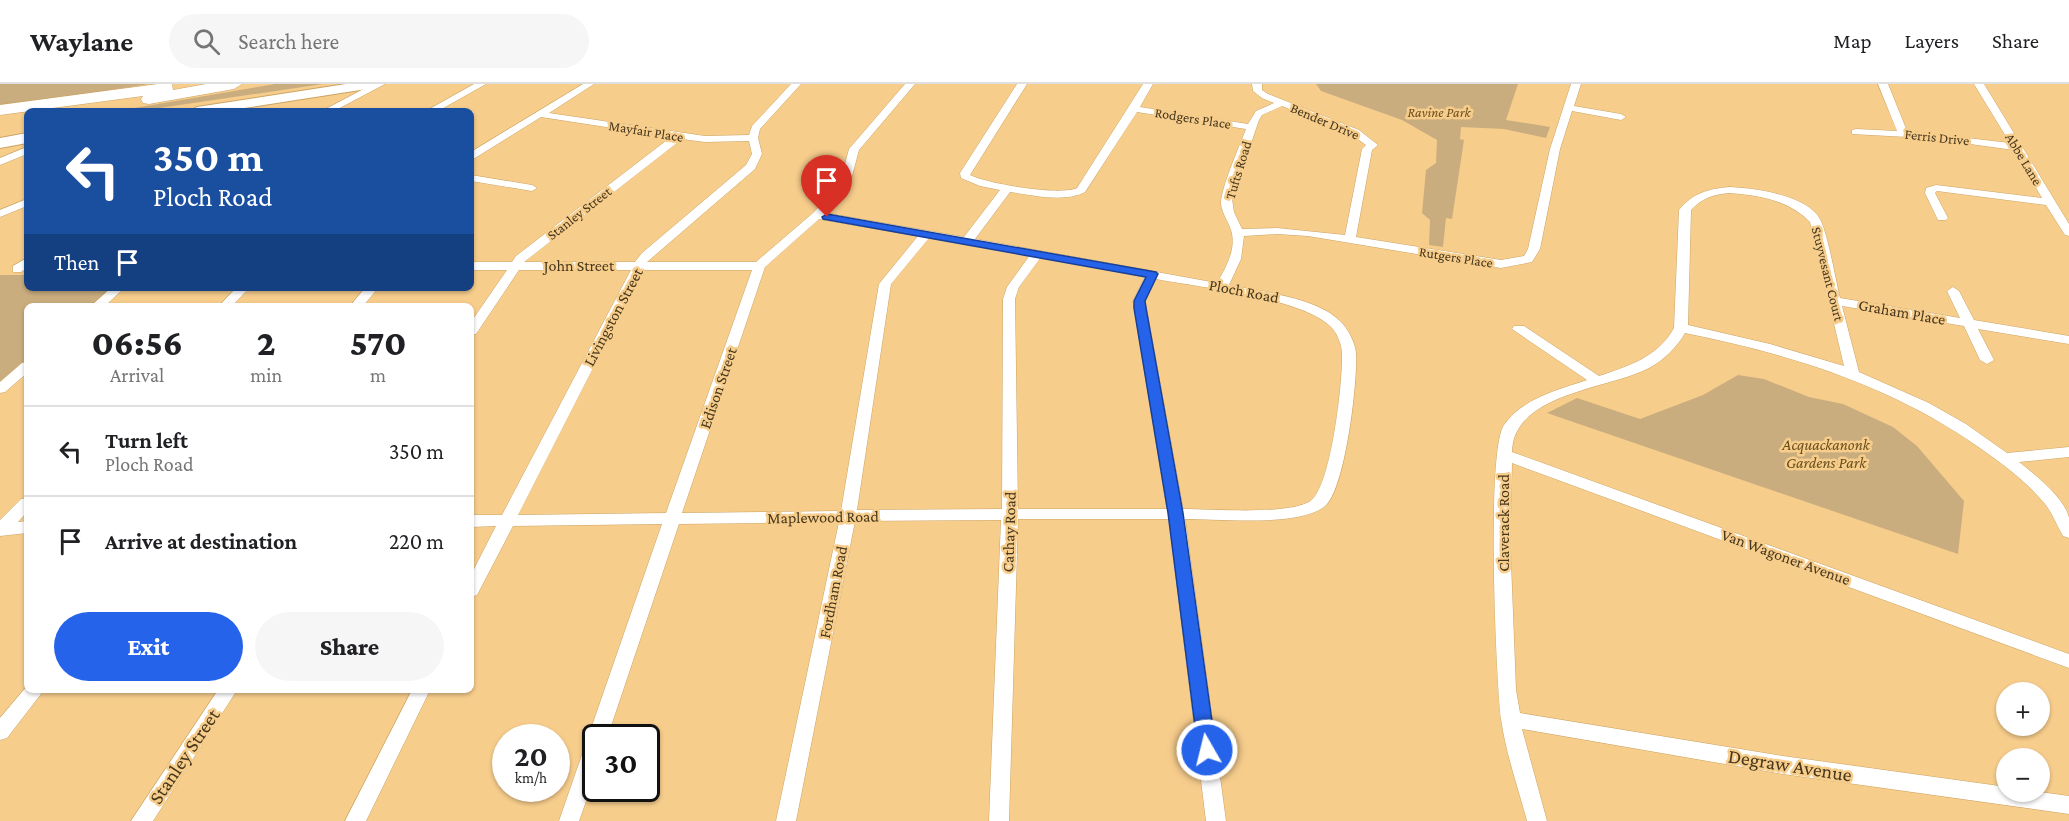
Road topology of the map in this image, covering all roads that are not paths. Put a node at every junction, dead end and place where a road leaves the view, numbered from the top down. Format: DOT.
graph roads {
  1 [pos="191,84"];
  2 [pos="234,84"];
  3 [pos="374,84"];
  4 [pos="380,84"];
  5 [pos="481,84"];
  6 [pos="589,84"];
  7 [pos="796,84"];
  8 [pos="910,84"];
  9 [pos="1018,84"];
  10 [pos="1148,84"];
  11 [pos="1257,84"];
  12 [pos="1576,84"];
  13 [pos="1882,84"];
  14 [pos="1979,84"];
  15 [pos="167,92"];
  16 [pos="1282,103"];
  17 [pos="51,108"];
  18 [pos="91,108"];
  19 [pos="104,108"];
  20 [pos="226,108"];
  21 [pos="333,108"];
  22 [pos="437,108"];
  23 [pos="1570,108"];
  24 [pos="1134,109"];
  25 [pos="0,110"];
  26 [pos="24,112"];
  27 [pos="539,114"];
  28 [pos="0,116"];
  29 [pos="1621,117"];
  30 [pos="24,122"];
  31 [pos="0,126"];
  32 [pos="1251,127"];
  33 [pos="1856,132"];
  34 [pos="1903,133"];
  35 [pos="679,136"];
  36 [pos="24,137"];
  37 [pos="753,138"];
  38 [pos="0,141"];
  39 [pos="2017,147"];
  40 [pos="24,151"];
  41 [pos="474,154"];
  42 [pos="0,162"];
  43 [pos="474,178"];
  44 [pos="532,188"];
  45 [pos="1007,188"];
  46 [pos="2050,202"];
  47 [pos="24,203"];
  48 [pos="0,214"];
  49 [pos="818,215"];
  50 [pos="1942,218"];
  51 [pos="1238,233"];
  52 [pos="2069,233"];
  53 [pos="926,234"];
  54 [pos="967,240"];
  55 [pos="1350,240"];
  56 [pos="1038,253"];
  57 [pos="639,265"];
  58 [pos="474,266"];
  59 [pos="516,266"];
  60 [pos="759,266"];
  61 [pos="1152,274"];
  62 [pos="1222,286"];
  63 [pos="114,291"];
  64 [pos="240,291"];
  65 [pos="369,291"];
  66 [pos="1953,291"];
  67 [pos="1836,301"];
  68 [pos="100,303"];
  69 [pos="228,303"];
  70 [pos="359,303"];
  71 [pos="1968,323"];
  72 [pos="474,327"];
  73 [pos="1519,328"];
  74 [pos="1681,328"];
  75 [pos="2069,340"];
  76 [pos="1987,360"];
  77 [pos="24,369"];
  78 [pos="1852,373"];
  79 [pos="1597,381"];
  80 [pos="0,389"];
  81 [pos="2069,452"];
  82 [pos="1503,454"];
  83 [pos="2004,458"];
  84 [pos="24,506"];
  85 [pos="1176,513"];
  86 [pos="1010,514"];
  87 [pos="848,517"];
  88 [pos="672,519"];
  89 [pos="474,521"];
  90 [pos="507,521"];
  91 [pos="24,527"];
  92 [pos="1,529"];
  93 [pos="2069,532"];
  94 [pos="474,585"];
  95 [pos="2069,661"];
  96 [pos="32,693"];
  97 [pos="226,693"];
  98 [pos="419,693"];
  99 [pos="1511,719"];
  100 [pos="602,724"];
  101 [pos="0,732"];
  102 [pos="582,782"];
  103 [pos="2069,805"];
  104 [pos="141,821"];
  105 [pos="355,821"];
  106 [pos="568,821"];
  107 [pos="786,821"];
  108 [pos="999,821"];
  109 [pos="1216,821"];
  110 [pos="1538,821"];
  1 -- 15 [label="highway"];
  2 -- 15 [label="highway"];
  3 -- 20 [label="main road"];
  4 -- 21 [label="street"];
  5 -- 22 [label="street"];
  6 -- 27 [label="street"];
  7 -- 37 [label="street, Livingston Street"];
  8 -- 49 [label="street"];
  9 -- 45 [label="street"];
  10 -- 24 [label="street"];
  11 -- 16 [label="street, Bender Drive"];
  12 -- 23 [label="street, Rutgers Place"];
  13 -- 34 [label="street"];
  14 -- 39 [label="street, Abbe Lane"];
  15 -- 17 [label="highway"];
  15 -- 18 [label="highway"];
  15 -- 19 [label="highway"];
  15 -- 25 [label="highway"];
  16 -- 32 [label="street, Tufts Road"];
  16 -- 55 [label="street, Bender Drive"];
  23 -- 29 [label="street"];
  23 -- 55 [label="street, Rutgers Place"];
  24 -- 32 [label="street, Rodgers Place"];
  24 -- 45 [label="street"];
  26 -- 28 [label="highway"];
  27 -- 35 [label="street, Mayfair Place"];
  27 -- 41 [label="street"];
  30 -- 31 [label="highway"];
  32 -- 51 [label="street, Tufts Road"];
  33 -- 34 [label="street, Ferris Drive"];
  34 -- 39 [label="street, Ferris Drive"];
  35 -- 37 [label="street, Mayfair Place"];
  35 -- 59 [label="street, Stanley Street"];
  36 -- 38 [label="main road"];
  37 -- 57 [label="street, Livingston Street"];
  39 -- 46 [label="street, Abbe Lane"];
  40 -- 42 [label="street"];
  43 -- 44 [label="street"];
  45 -- 54 [label="street"];
  46 -- 50 [label="street"];
  46 -- 52 [label="street, Abbe Lane"];
  47 -- 48 [label="street"];
  49 -- 53 [label="street, Ploch Road"];
  49 -- 60 [label="street"];
  51 -- 55 [label="street, Rutgers Place"];
  51 -- 62 [label="street"];
  53 -- 54 [label="street, Ploch Road"];
  53 -- 87 [label="street, Fordham Road"];
  54 -- 56 [label="street, Ploch Road"];
  56 -- 61 [label="street, Ploch Road"];
  56 -- 86 [label="street, Cathay Road"];
  57 -- 59 [label="street, John Street"];
  57 -- 60 [label="street, John Street"];
  57 -- 90 [label="street, Livingston Street"];
  58 -- 59 [label="street, John Street"];
  59 -- 72 [label="street, Stanley Street"];
  60 -- 88 [label="street, Edison Street"];
  61 -- 62 [label="street, Ploch Road"];
  61 -- 85 [label="street"];
  62 -- 85 [label="street, Ploch Road"];
  63 -- 68 [label="street"];
  64 -- 69 [label="street"];
  65 -- 70 [label="street"];
  66 -- 71 [label="street, Graham Place"];
  67 -- 71 [label="street, Graham Place"];
  67 -- 74 [label="street, Stuyvesant Court"];
  67 -- 78 [label="street, Stuyvesant Court"];
  71 -- 75 [label="street, Graham Place"];
  71 -- 76 [label="street, Graham Place"];
  73 -- 79 [label="street"];
  74 -- 78 [label="street"];
  74 -- 79 [label="street, Claverack Road"];
  77 -- 80 [label="street"];
  78 -- 83 [label="street"];
  79 -- 82 [label="street, Claverack Road"];
  81 -- 83 [label="street"];
  82 -- 95 [label="street, Van Wagoner Avenue"];
  82 -- 99 [label="street, Claverack Road"];
  83 -- 93 [label="street"];
  84 -- 92 [label="street"];
  85 -- 86 [label="street, Maplewood Road"];
  85 -- 109 [label="street"];
  86 -- 87 [label="street, Maplewood Road"];
  86 -- 108 [label="street, Cathay Road"];
  87 -- 88 [label="street, Maplewood Road"];
  87 -- 107 [label="street, Fordham Road"];
  88 -- 90 [label="street, Maplewood Road"];
  88 -- 100 [label="street, Edison Street"];
  89 -- 90 [label="street, Maplewood Road"];
  90 -- 94 [label="street, Livingston Street"];
  91 -- 92 [label="street"];
  96 -- 101 [label="street"];
  97 -- 104 [label="street, Stanley Street"];
  98 -- 105 [label="street"];
  99 -- 103 [label="street, Degraw Avenue"];
  99 -- 110 [label="street, Claverack Road"];
  102 -- 106 [label="street"];
}
